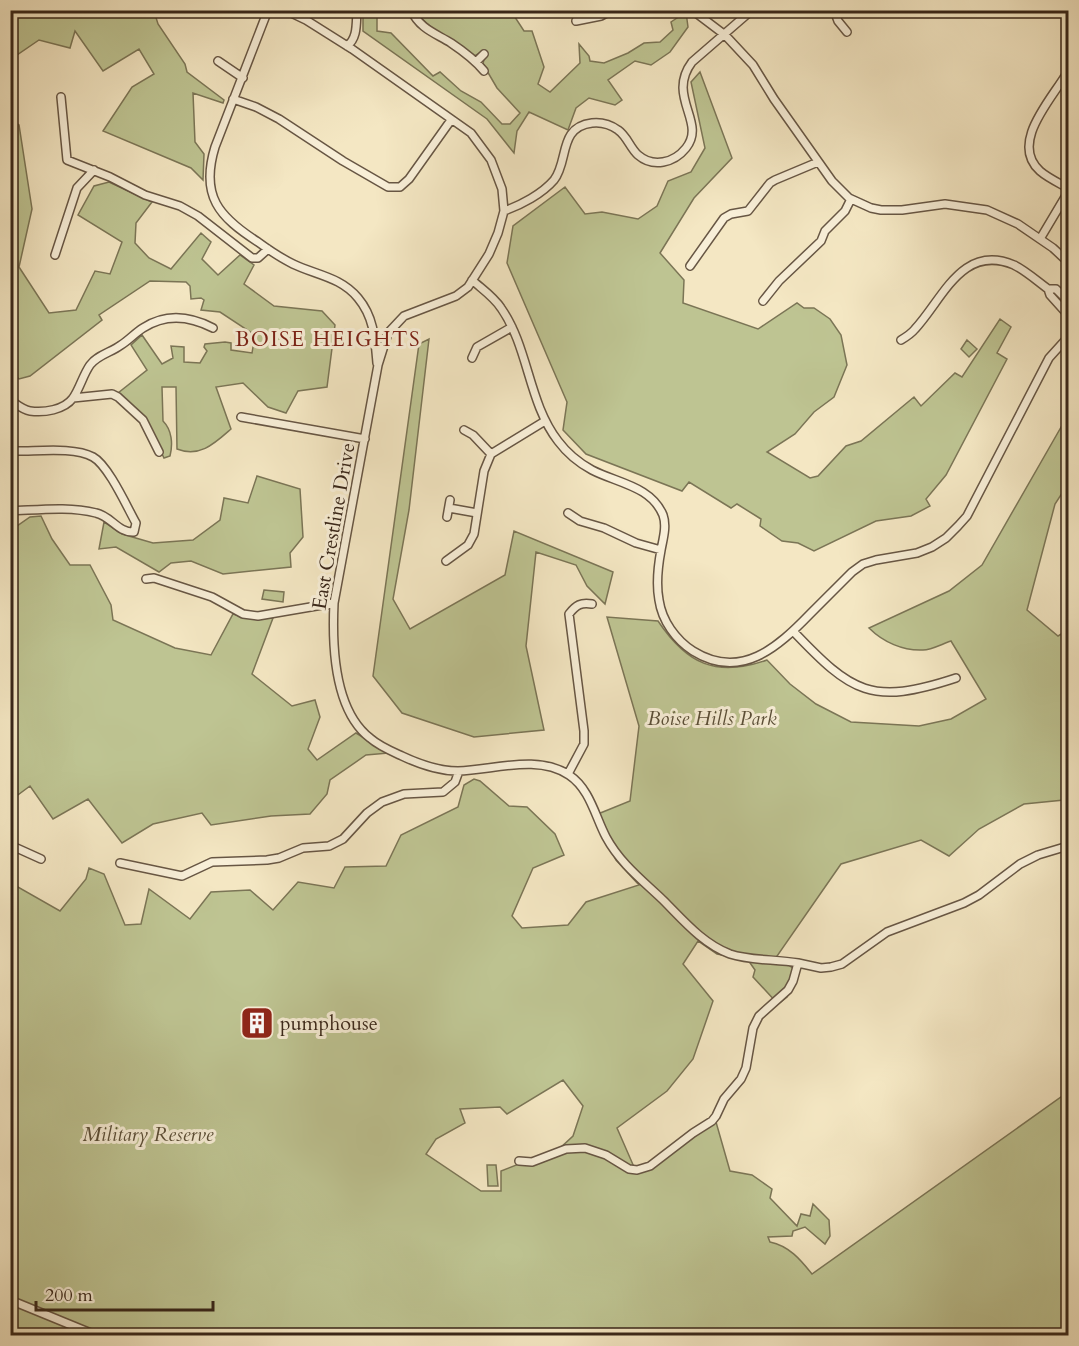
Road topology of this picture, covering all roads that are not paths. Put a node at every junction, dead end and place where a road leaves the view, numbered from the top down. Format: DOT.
graph roads {
  1 [pos="268,10"];
  2 [pos="285,10"];
  3 [pos="357,10"];
  4 [pos="411,10"];
  5 [pos="612,10"];
  6 [pos="692,10"];
  7 [pos="752,10"];
  8 [pos="834,10"];
  9 [pos="576,21"];
  10 [pos="847,32"];
  11 [pos="725,35"];
  12 [pos="347,46"];
  13 [pos="484,54"];
  14 [pos="218,61"];
  15 [pos="476,62"];
  16 [pos="484,71"];
  17 [pos="1065,76"];
  18 [pos="243,78"];
  19 [pos="62,97"];
  20 [pos="233,99"];
  21 [pos="452,120"];
  22 [pos="818,162"];
  23 [pos="94,171"];
  24 [pos="1068,190"];
  25 [pos="851,200"];
  26 [pos="504,211"];
  27 [pos="1040,239"];
  28 [pos="268,249"];
  29 [pos="55,255"];
  30 [pos="1068,262"];
  31 [pos="690,266"];
  32 [pos="472,280"];
  33 [pos="1048,289"];
  34 [pos="763,301"];
  35 [pos="1068,302"];
  36 [pos="1068,315"];
  37 [pos="512,327"];
  38 [pos="213,328"];
  39 [pos="1068,337"];
  40 [pos="901,340"];
  41 [pos="472,358"];
  42 [pos="378,365"];
  43 [pos="73,398"];
  44 [pos="10,400"];
  45 [pos="242,417"];
  46 [pos="545,420"];
  47 [pos="464,430"];
  48 [pos="364,439"];
  49 [pos="10,452"];
  50 [pos="159,452"];
  51 [pos="491,454"];
  52 [pos="10,511"];
  53 [pos="477,513"];
  54 [pos="568,513"];
  55 [pos="447,517"];
  56 [pos="661,550"];
  57 [pos="446,561"];
  58 [pos="146,579"];
  59 [pos="334,603"];
  60 [pos="592,604"];
  61 [pos="793,631"];
  62 [pos="956,678"];
  63 [pos="459,771"];
  64 [pos="568,774"];
  65 [pos="10,845"];
  66 [pos="1068,846"];
  67 [pos="41,859"];
  68 [pos="120,863"];
  69 [pos="798,963"];
  70 [pos="519,1161"];
  71 [pos="10,1300"];
  72 [pos="98,1335"];
  1 -- 18 [label="street"];
  2 -- 12 [label="street"];
  3 -- 12 [label="street"];
  4 -- 15 [label="street"];
  5 -- 9 [label="street"];
  6 -- 11 [label="street"];
  7 -- 11 [label="street"];
  8 -- 10 [label="street"];
  11 -- 22 [label="street"];
  11 -- 26 [label="street"];
  12 -- 21 [label="street"];
  13 -- 15 [label="street"];
  14 -- 18 [label="street"];
  15 -- 16 [label="street"];
  17 -- 24 [label="street"];
  18 -- 20 [label="street"];
  19 -- 23 [label="street"];
  20 -- 21 [label="street"];
  20 -- 28 [label="street"];
  21 -- 26 [label="street"];
  22 -- 25 [label="street"];
  22 -- 31 [label="street"];
  23 -- 28 [label="street"];
  23 -- 29 [label="street"];
  24 -- 27 [label="street"];
  25 -- 27 [label="street"];
  25 -- 34 [label="street"];
  26 -- 32 [label="street"];
  27 -- 30 [label="street"];
  28 -- 42 [label="street"];
  32 -- 37 [label="street"];
  32 -- 42 [label="street"];
  33 -- 35 [label="street"];
  33 -- 36 [label="street"];
  33 -- 40 [label="street"];
  37 -- 41 [label="street"];
  37 -- 46 [label="street"];
  38 -- 43 [label="street"];
  39 -- 61 [label="street"];
  42 -- 48 [label="street, East Crestline Drive"];
  43 -- 44 [label="street"];
  43 -- 50 [label="street"];
  45 -- 48 [label="street"];
  46 -- 51 [label="street"];
  46 -- 56 [label="street"];
  47 -- 51 [label="street"];
  48 -- 59 [label="street, East Crestline Drive"];
  49 -- 52 [label="street"];
  51 -- 53 [label="street"];
  53 -- 55 [label="street"];
  53 -- 57 [label="street"];
  54 -- 56 [label="street"];
  56 -- 61 [label="street"];
  58 -- 59 [label="street"];
  59 -- 63 [label="street, East Crestline Drive"];
  60 -- 64 [label="street"];
  61 -- 62 [label="street"];
  63 -- 64 [label="street, East Crestline Drive"];
  63 -- 68 [label="street"];
  64 -- 69 [label="street"];
  65 -- 67 [label="street"];
  66 -- 69 [label="street"];
  69 -- 70 [label="street"];
  71 -- 72 [label="street"];
}
